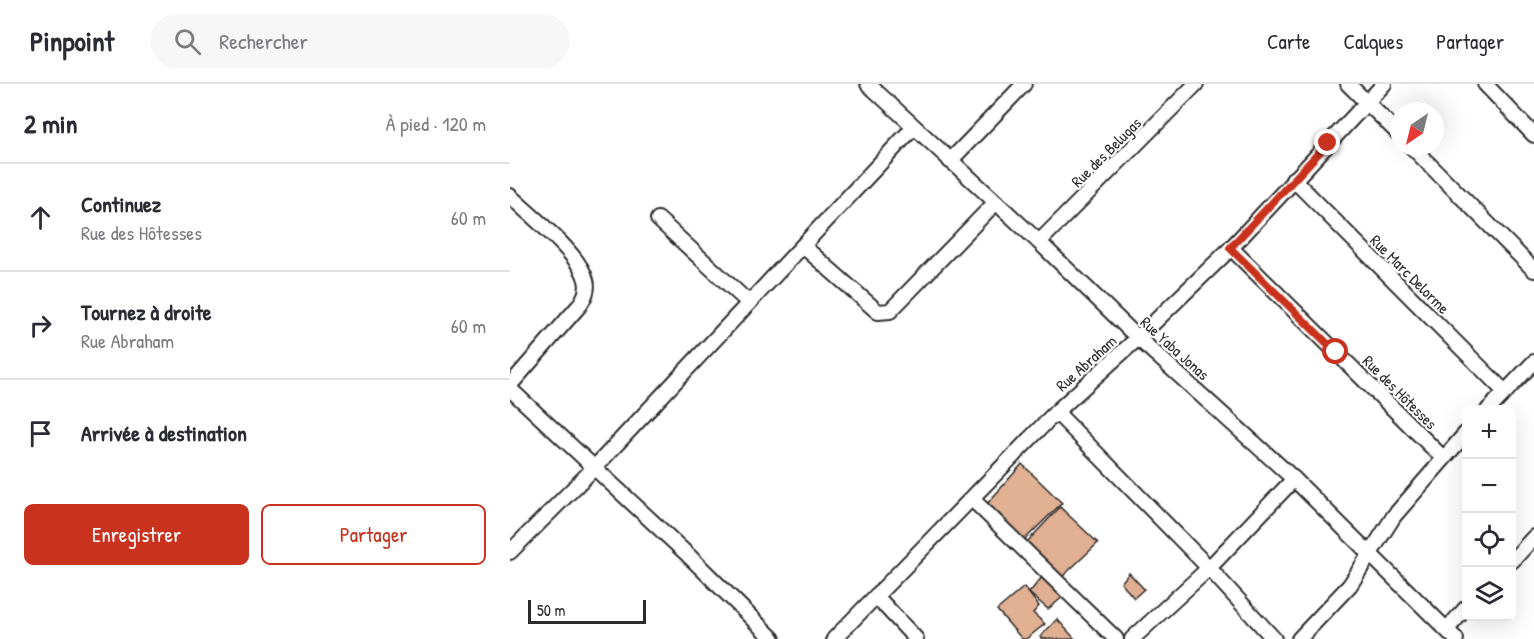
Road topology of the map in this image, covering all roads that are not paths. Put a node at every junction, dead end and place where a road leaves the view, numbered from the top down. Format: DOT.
graph roads {
  1 [pos="868,84"];
  2 [pos="1024,84"];
  3 [pos="1196,84"];
  4 [pos="1348,84"];
  5 [pos="1384,84"];
  6 [pos="1485,84"];
  7 [pos="1368,103"];
  8 [pos="1390,125"];
  9 [pos="914,127"];
  10 [pos="1534,135"];
  11 [pos="1421,156"];
  12 [pos="950,160"];
  13 [pos="1293,179"];
  14 [pos="510,196"];
  15 [pos="995,203"];
  16 [pos="658,219"];
  17 [pos="1039,242"];
  18 [pos="803,246"];
  19 [pos="1230,248"];
  20 [pos="1534,270"];
  21 [pos="748,303"];
  22 [pos="1138,338"];
  23 [pos="1534,362"];
  24 [pos="510,387"];
  25 [pos="1505,392"];
  26 [pos="1493,405"];
  27 [pos="1056,412"];
  28 [pos="1462,438"];
  29 [pos="1443,458"];
  30 [pos="595,467"];
  31 [pos="1294,479"];
  32 [pos="972,499"];
  33 [pos="1534,537"];
  34 [pos="510,552"];
  35 [pos="1370,555"];
  36 [pos="1516,557"];
  37 [pos="1209,568"];
  38 [pos="876,596"];
  39 [pos="1462,616"];
  40 [pos="1451,634"];
  41 [pos="774,639"];
  42 [pos="834,639"];
  43 [pos="916,639"];
  44 [pos="1116,639"];
  45 [pos="1132,639"];
  46 [pos="1274,639"];
  47 [pos="1299,639"];
  1 -- 9 [label="street, Rue Yaba Jonas"];
  2 -- 12 [label="street"];
  3 -- 17 [label="street, Rue des Belugas"];
  4 -- 7 [label="street"];
  5 -- 7 [label="street, Rue Abraham"];
  6 -- 10 [label="street"];
  7 -- 8 [label="street"];
  7 -- 13 [label="street, Rue Abraham"];
  9 -- 12 [label="street, Rue Yaba Jonas"];
  9 -- 18 [label="street"];
  11 -- 20 [label="street"];
  12 -- 15 [label="street, Rue Yaba Jonas"];
  13 -- 19 [label="street, Rue Abraham"];
  13 -- 25 [label="street, Rue Marc Delorme"];
  14 -- 24 [label="street"];
  15 -- 17 [label="street, Rue Yaba Jonas"];
  15 -- 18 [label="street"];
  16 -- 21 [label="street"];
  17 -- 22 [label="street, Rue Yaba Jonas"];
  18 -- 21 [label="street"];
  19 -- 22 [label="street, Rue Abraham"];
  19 -- 29 [label="street, Rue des Hôtesses"];
  21 -- 30 [label="street"];
  22 -- 27 [label="street, Rue Abraham"];
  22 -- 31 [label="street, Rue Yaba Jonas"];
  23 -- 25 [label="street"];
  24 -- 30 [label="street"];
  25 -- 26 [label="street"];
  27 -- 32 [label="street, Rue Abraham"];
  27 -- 37 [label="street"];
  28 -- 29 [label="street"];
  29 -- 35 [label="street"];
  30 -- 34 [label="street"];
  30 -- 41 [label="street"];
  31 -- 35 [label="street, Rue Yaba Jonas"];
  31 -- 37 [label="street"];
  32 -- 38 [label="street, Rue Abraham"];
  32 -- 44 [label="street"];
  33 -- 36 [label="street"];
  35 -- 40 [label="street, Rue Yaba Jonas"];
  35 -- 47 [label="street"];
  37 -- 45 [label="street"];
  37 -- 46 [label="street"];
  38 -- 42 [label="street, Rue Abraham"];
  38 -- 43 [label="street"];
  39 -- 40 [label="street"];
}
